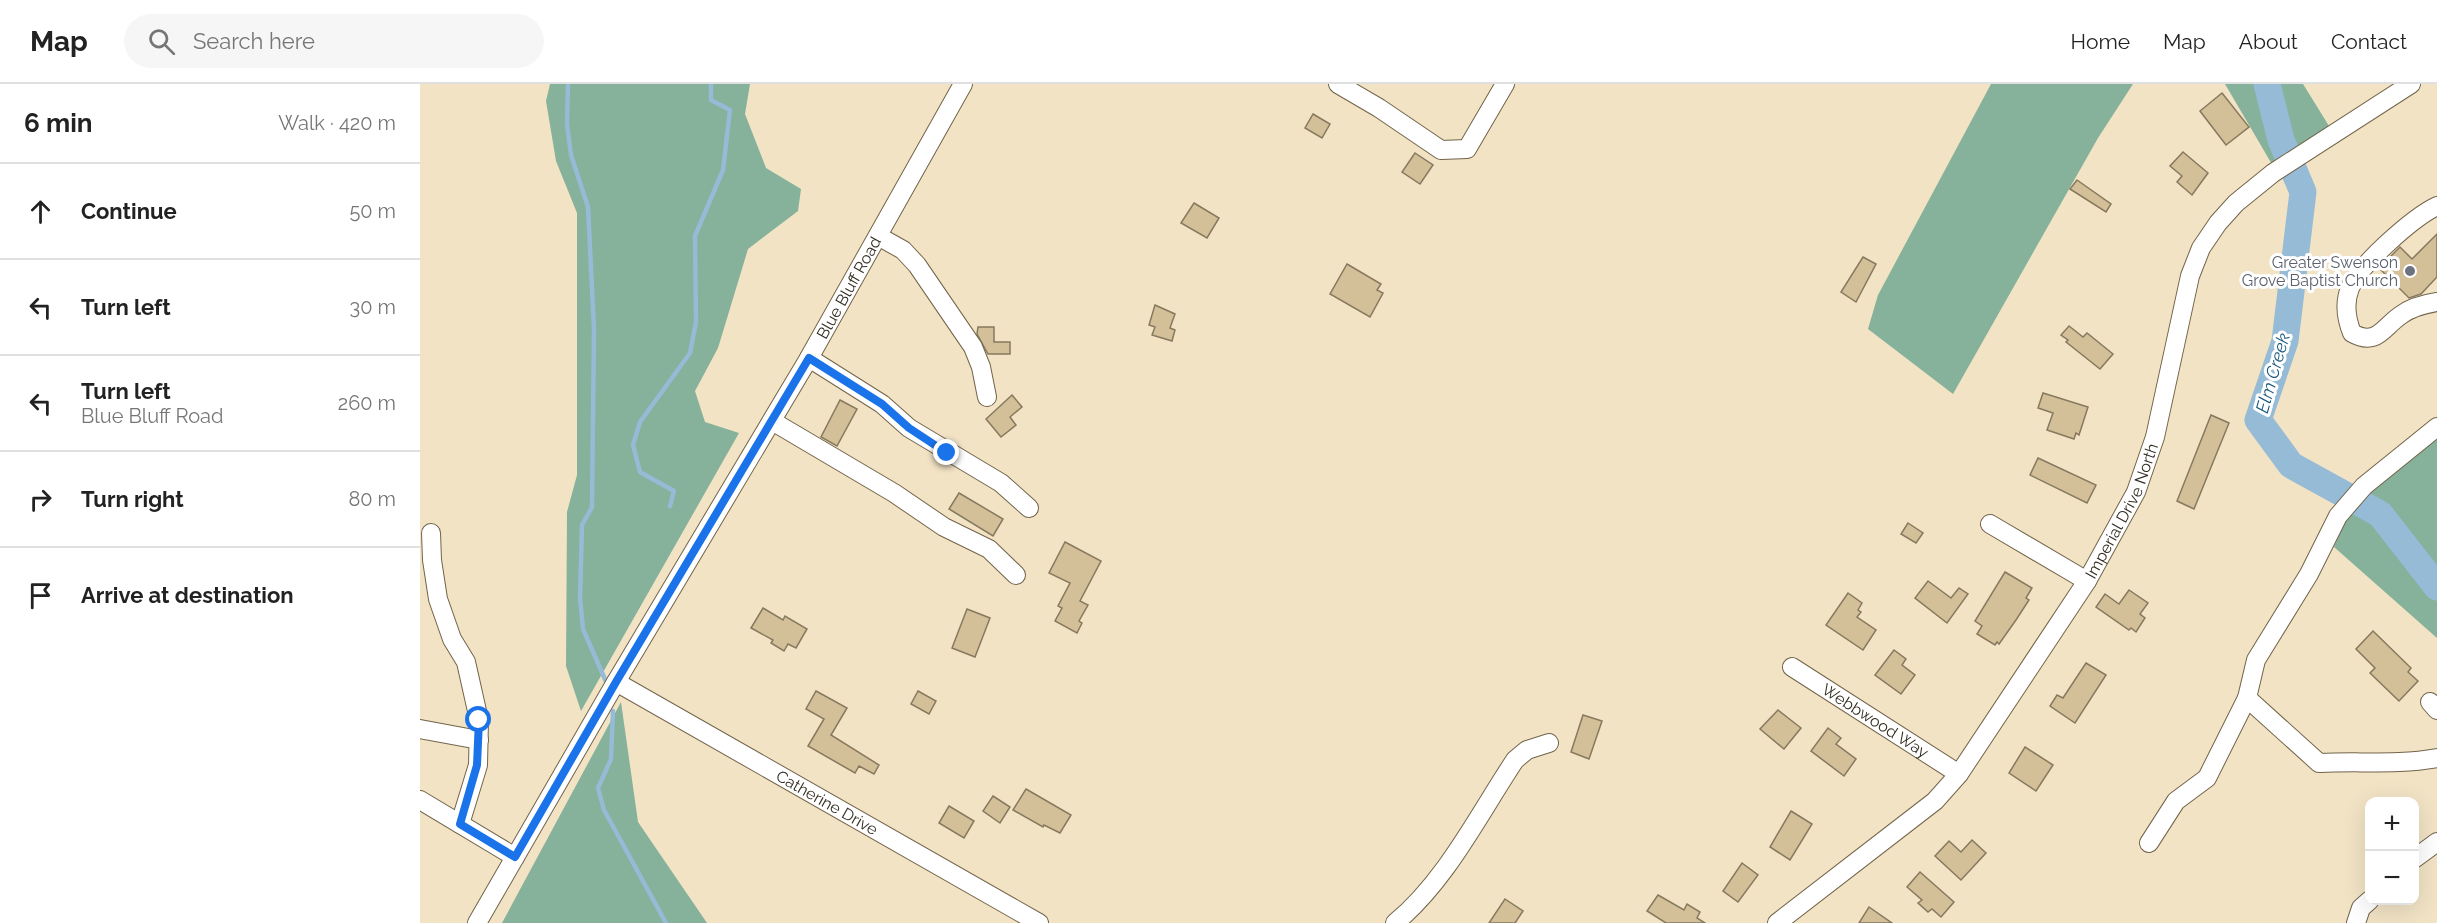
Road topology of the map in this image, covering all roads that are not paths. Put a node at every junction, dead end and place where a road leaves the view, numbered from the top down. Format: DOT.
graph roads {
  1 [pos="963,84"];
  2 [pos="1338,84"];
  3 [pos="1505,84"];
  4 [pos="2410,84"];
  5 [pos="2437,206"];
  6 [pos="878,236"];
  7 [pos="2437,302"];
  8 [pos="809,358"];
  9 [pos="987,397"];
  10 [pos="772,421"];
  11 [pos="2437,427"];
  12 [pos="1029,508"];
  13 [pos="1990,524"];
  14 [pos="431,533"];
  15 [pos="1016,575"];
  16 [pos="2087,581"];
  17 [pos="1792,667"];
  18 [pos="616,682"];
  19 [pos="2247,698"];
  20 [pos="420,729"];
  21 [pos="479,740"];
  22 [pos="1549,743"];
  23 [pos="2437,758"];
  24 [pos="1959,774"];
  25 [pos="420,800"];
  26 [pos="460,824"];
  27 [pos="2437,842"];
  28 [pos="2149,843"];
  29 [pos="2419,856"];
  30 [pos="515,857"];
  31 [pos="2365,904"];
  32 [pos="477,923"];
  33 [pos="1039,923"];
  34 [pos="1395,923"];
  35 [pos="1777,923"];
  36 [pos="2356,923"];
  1 -- 6 [label="street, Blue Bluff Road"];
  2 -- 3 [label="street"];
  4 -- 16 [label="street, Imperial Drive North"];
  5 -- 7 [label="street"];
  6 -- 8 [label="street, Blue Bluff Road"];
  6 -- 9 [label="street"];
  8 -- 10 [label="street, Blue Bluff Road"];
  8 -- 12 [label="street"];
  10 -- 15 [label="street"];
  10 -- 18 [label="street, Blue Bluff Road"];
  11 -- 19 [label="street"];
  13 -- 16 [label="street"];
  14 -- 21 [label="street"];
  16 -- 24 [label="street, Imperial Drive North"];
  17 -- 24 [label="street, Webbwood Way"];
  18 -- 30 [label="street, Blue Bluff Road"];
  18 -- 33 [label="street, Catherine Drive"];
  19 -- 23 [label="street"];
  19 -- 28 [label="street"];
  20 -- 21 [label="street"];
  21 -- 26 [label="street"];
  22 -- 34 [label="street"];
  24 -- 35 [label="street, Imperial Drive North"];
  25 -- 26 [label="street"];
  26 -- 30 [label="street"];
  27 -- 29 [label="street"];
  30 -- 32 [label="street, Blue Bluff Road"];
  31 -- 36 [label="street"];
}
